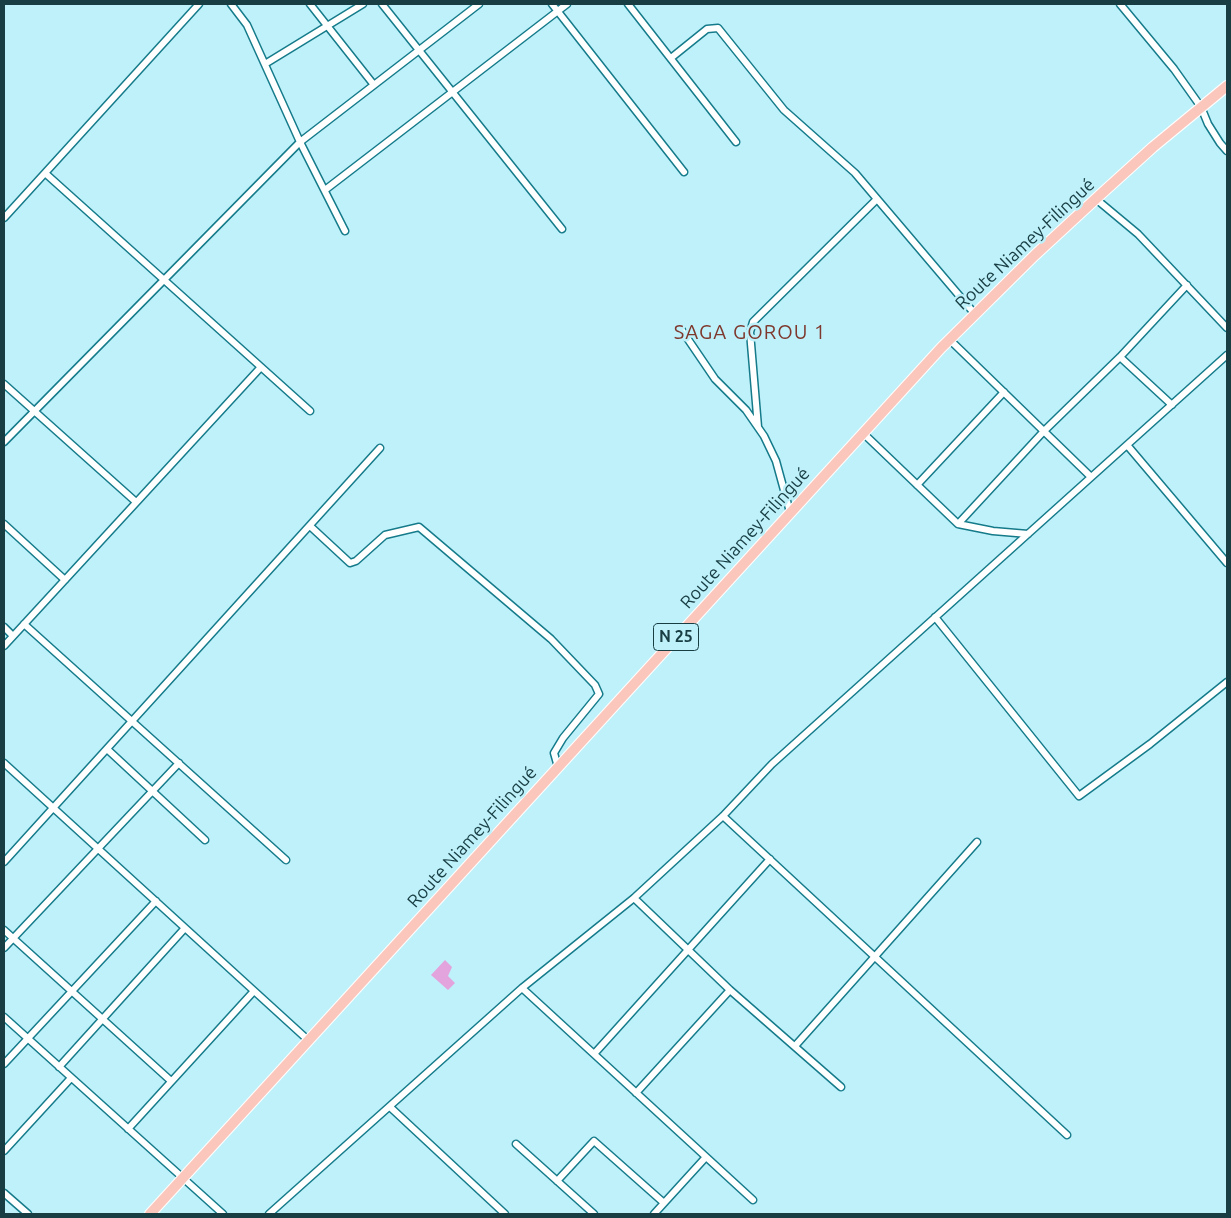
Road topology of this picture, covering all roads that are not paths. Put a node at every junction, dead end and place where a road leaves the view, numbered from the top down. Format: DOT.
graph roads {
  1 [pos="199,4"];
  2 [pos="230,4"];
  3 [pos="310,4"];
  4 [pos="363,4"];
  5 [pos="382,4"];
  6 [pos="479,4"];
  7 [pos="552,4"];
  8 [pos="567,4"];
  9 [pos="628,4"];
  10 [pos="1120,4"];
  11 [pos="558,11"];
  12 [pos="328,26"];
  13 [pos="419,50"];
  14 [pos="671,58"];
  15 [pos="265,64"];
  16 [pos="374,85"];
  17 [pos="1227,86"];
  18 [pos="453,92"];
  19 [pos="1201,107"];
  20 [pos="300,142"];
  21 [pos="736,142"];
  22 [pos="1227,151"];
  23 [pos="684,172"];
  24 [pos="45,173"];
  25 [pos="325,190"];
  26 [pos="877,199"];
  27 [pos="1096,199"];
  28 [pos="4,218"];
  29 [pos="562,229"];
  30 [pos="345,231"];
  31 [pos="164,280"];
  32 [pos="1188,285"];
  33 [pos="974,313"];
  34 [pos="1227,328"];
  35 [pos="680,329"];
  36 [pos="949,339"];
  37 [pos="1227,355"];
  38 [pos="1120,357"];
  39 [pos="261,367"];
  40 [pos="4,384"];
  41 [pos="1004,392"];
  42 [pos="1172,405"];
  43 [pos="310,411"];
  44 [pos="34,412"];
  45 [pos="758,427"];
  46 [pos="1044,430"];
  47 [pos="863,433"];
  48 [pos="4,442"];
  49 [pos="1127,445"];
  50 [pos="380,448"];
  51 [pos="1091,477"];
  52 [pos="917,485"];
  53 [pos="136,502"];
  54 [pos="790,512"];
  55 [pos="4,524"];
  56 [pos="958,524"];
  57 [pos="310,526"];
  58 [pos="1028,534"];
  59 [pos="1227,563"];
  60 [pos="65,580"];
  61 [pos="935,617"];
  62 [pos="24,624"];
  63 [pos="4,627"];
  64 [pos="13,636"];
  65 [pos="4,646"];
  66 [pos="1227,682"];
  67 [pos="132,721"];
  68 [pos="107,749"];
  69 [pos="4,763"];
  70 [pos="178,763"];
  71 [pos="558,766"];
  72 [pos="152,791"];
  73 [pos="53,808"];
  74 [pos="723,816"];
  75 [pos="205,840"];
  76 [pos="977,842"];
  77 [pos="98,848"];
  78 [pos="4,849"];
  79 [pos="10,855"];
  80 [pos="770,859"];
  81 [pos="286,860"];
  82 [pos="4,862"];
  83 [pos="634,898"];
  84 [pos="156,901"];
  85 [pos="185,928"];
  86 [pos="4,930"];
  87 [pos="13,938"];
  88 [pos="4,948"];
  89 [pos="689,950"];
  90 [pos="876,956"];
  91 [pos="522,988"];
  92 [pos="254,990"];
  93 [pos="730,990"];
  94 [pos="72,992"];
  95 [pos="4,1017"];
  96 [pos="102,1020"];
  97 [pos="28,1039"];
  98 [pos="308,1040"];
  99 [pos="795,1046"];
  100 [pos="594,1054"];
  101 [pos="4,1064"];
  102 [pos="59,1067"];
  103 [pos="71,1078"];
  104 [pos="171,1082"];
  105 [pos="841,1087"];
  106 [pos="636,1093"];
  107 [pos="390,1106"];
  108 [pos="128,1129"];
  109 [pos="1068,1135"];
  110 [pos="516,1144"];
  111 [pos="4,1152"];
  112 [pos="706,1157"];
  113 [pos="182,1179"];
  114 [pos="557,1181"];
  115 [pos="4,1193"];
  116 [pos="752,1200"];
  117 [pos="664,1203"];
  118 [pos="28,1214"];
  119 [pos="150,1214"];
  120 [pos="223,1214"];
  121 [pos="269,1214"];
  122 [pos="506,1214"];
  123 [pos="594,1214"];
  124 [pos="654,1214"];
  1 -- 24 [label="street"];
  2 -- 15 [label="street"];
  3 -- 12 [label="street"];
  4 -- 12 [label="street"];
  5 -- 13 [label="street"];
  6 -- 13 [label="street"];
  7 -- 11 [label="street"];
  8 -- 11 [label="street"];
  9 -- 14 [label="street"];
  10 -- 19 [label="street"];
  11 -- 18 [label="street"];
  11 -- 23 [label="street"];
  12 -- 15 [label="street"];
  12 -- 16 [label="street"];
  13 -- 16 [label="street"];
  13 -- 18 [label="street"];
  14 -- 21 [label="street"];
  14 -- 26 [label="street"];
  15 -- 20 [label="street"];
  16 -- 20 [label="street"];
  17 -- 19 [label="main road, Route Niamey-Filingué / N 25"];
  18 -- 25 [label="street"];
  18 -- 29 [label="street"];
  19 -- 22 [label="street"];
  19 -- 27 [label="main road, Route Niamey-Filingué / N 25"];
  20 -- 25 [label="street"];
  20 -- 31 [label="street"];
  24 -- 28 [label="street"];
  24 -- 31 [label="street"];
  25 -- 30 [label="street"];
  26 -- 33 [label="street"];
  26 -- 45 [label="street"];
  27 -- 32 [label="street"];
  27 -- 33 [label="main road, Route Niamey-Filingué / N 25"];
  31 -- 39 [label="street"];
  31 -- 44 [label="street"];
  32 -- 34 [label="street"];
  32 -- 38 [label="street"];
  33 -- 36 [label="main road, Route Niamey-Filingué / N 25"];
  35 -- 45 [label="street"];
  36 -- 41 [label="street"];
  36 -- 47 [label="main road, Route Niamey-Filingué / N 25"];
  37 -- 42 [label="street"];
  38 -- 42 [label="street"];
  38 -- 46 [label="street"];
  39 -- 43 [label="street"];
  39 -- 53 [label="street"];
  40 -- 44 [label="street"];
  41 -- 46 [label="street"];
  41 -- 52 [label="street"];
  42 -- 49 [label="street"];
  44 -- 48 [label="street"];
  44 -- 53 [label="street"];
  45 -- 54 [label="street"];
  46 -- 51 [label="street"];
  46 -- 56 [label="street"];
  47 -- 52 [label="street"];
  47 -- 54 [label="main road, Route Niamey-Filingué / N 25"];
  49 -- 51 [label="street"];
  49 -- 59 [label="street"];
  50 -- 57 [label="street"];
  51 -- 58 [label="street"];
  52 -- 56 [label="street"];
  53 -- 60 [label="street"];
  54 -- 71 [label="main road, Route Niamey-Filingué / N 25"];
  55 -- 60 [label="street"];
  56 -- 58 [label="street"];
  57 -- 67 [label="street"];
  57 -- 71 [label="street"];
  58 -- 61 [label="street"];
  60 -- 62 [label="street"];
  61 -- 66 [label="street"];
  61 -- 74 [label="street"];
  62 -- 64 [label="street"];
  62 -- 67 [label="street"];
  63 -- 64 [label="street"];
  64 -- 65 [label="street"];
  67 -- 68 [label="street"];
  67 -- 70 [label="street"];
  68 -- 72 [label="street"];
  68 -- 73 [label="street"];
  69 -- 73 [label="street"];
  70 -- 72 [label="street"];
  70 -- 81 [label="street"];
  71 -- 98 [label="main road, Route Niamey-Filingué / N 25"];
  72 -- 75 [label="street"];
  72 -- 77 [label="street"];
  73 -- 77 [label="street"];
  73 -- 79 [label="street"];
  74 -- 80 [label="street"];
  74 -- 83 [label="street"];
  76 -- 90 [label="street"];
  77 -- 84 [label="street"];
  77 -- 87 [label="street"];
  78 -- 79 [label="street"];
  79 -- 82 [label="street"];
  80 -- 89 [label="street"];
  80 -- 90 [label="street"];
  83 -- 89 [label="street"];
  83 -- 91 [label="street"];
  84 -- 85 [label="street"];
  84 -- 94 [label="street"];
  85 -- 92 [label="street"];
  85 -- 96 [label="street"];
  86 -- 87 [label="street"];
  87 -- 88 [label="street"];
  87 -- 94 [label="street"];
  89 -- 93 [label="street"];
  89 -- 100 [label="street"];
  90 -- 99 [label="street"];
  90 -- 109 [label="street"];
  91 -- 100 [label="street"];
  91 -- 107 [label="street"];
  92 -- 98 [label="street"];
  92 -- 104 [label="street"];
  93 -- 99 [label="street"];
  93 -- 106 [label="street"];
  94 -- 96 [label="street"];
  94 -- 97 [label="street"];
  95 -- 97 [label="street"];
  96 -- 102 [label="street"];
  96 -- 104 [label="street"];
  97 -- 101 [label="street"];
  97 -- 102 [label="street"];
  98 -- 113 [label="main road, Route Niamey-Filingué / N 25"];
  99 -- 105 [label="street"];
  100 -- 106 [label="street"];
  102 -- 103 [label="street"];
  103 -- 108 [label="street"];
  103 -- 111 [label="street"];
  104 -- 108 [label="street"];
  106 -- 112 [label="street"];
  107 -- 121 [label="street"];
  107 -- 122 [label="street"];
  108 -- 113 [label="street"];
  110 -- 114 [label="street"];
  112 -- 116 [label="street"];
  112 -- 117 [label="street"];
  113 -- 119 [label="main road, Route Niamey-Filingué / N 25"];
  113 -- 120 [label="street"];
  114 -- 117 [label="street"];
  114 -- 123 [label="street"];
  115 -- 118 [label="street"];
  117 -- 124 [label="street"];
}
